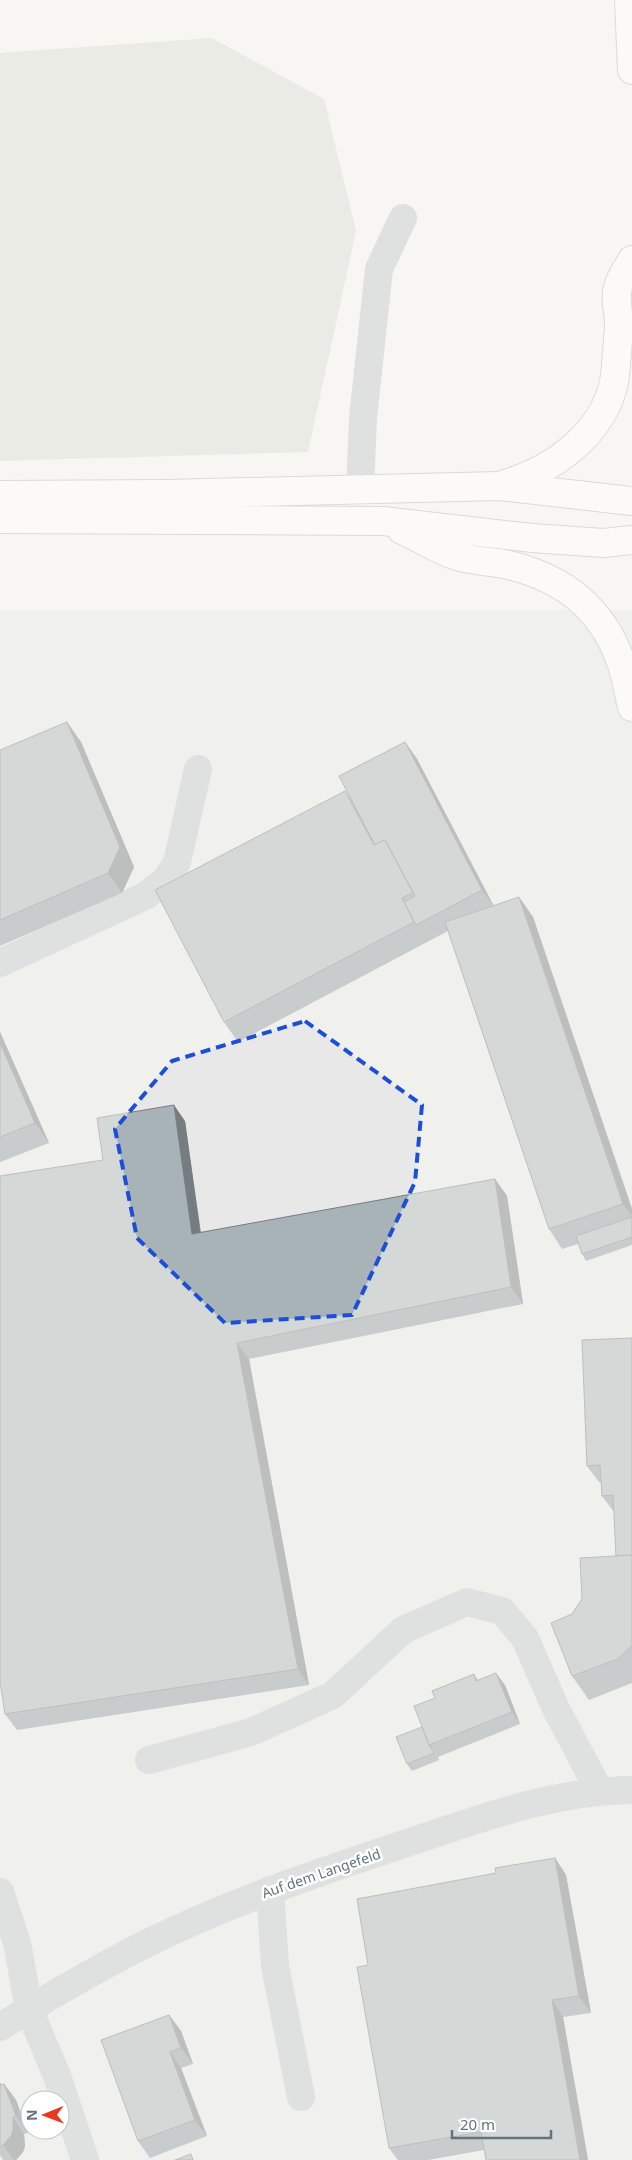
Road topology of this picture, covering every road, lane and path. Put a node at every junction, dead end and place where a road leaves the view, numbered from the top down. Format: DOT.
graph roads {
  1 [pos="629,0"];
  2 [pos="632,60"];
  3 [pos="632,70"];
  4 [pos="403,218"];
  5 [pos="632,260"];
  6 [pos="499,486"];
  7 [pos="360,490"];
  8 [pos="0,495"];
  9 [pos="632,501"];
  10 [pos="0,519"];
  11 [pos="383,521"];
  12 [pos="632,540"];
  13 [pos="632,707"];
  14 [pos="198,769"];
  15 [pos="0,962"];
  16 [pos="149,1760"];
  17 [pos="599,1790"];
  18 [pos="632,1790"];
  19 [pos="270,1890"];
  20 [pos="0,1892"];
  21 [pos="29,2009"];
  22 [pos="0,2028"];
  23 [pos="301,2097"];
  24 [pos="85,2160"];
  1 -- 2 [label="main road"];
  2 -- 3 [label="main road"];
  4 -- 7 [label="street"];
  5 -- 6 [label="main road"];
  6 -- 7 [label="main road"];
  6 -- 9 [label="main road"];
  7 -- 8 [label="main road"];
  10 -- 11 [label="main road"];
  11 -- 12 [label="main road"];
  11 -- 13 [label="main road"];
  14 -- 15 [label="street"];
  16 -- 17 [label="street"];
  17 -- 18 [label="street, Auf dem Langefeld"];
  17 -- 19 [label="street, Auf dem Langefeld"];
  19 -- 21 [label="street, Auf dem Langefeld"];
  19 -- 23 [label="street"];
  20 -- 21 [label="street"];
  21 -- 22 [label="street, Auf dem Langefeld"];
  21 -- 24 [label="street"];
}
